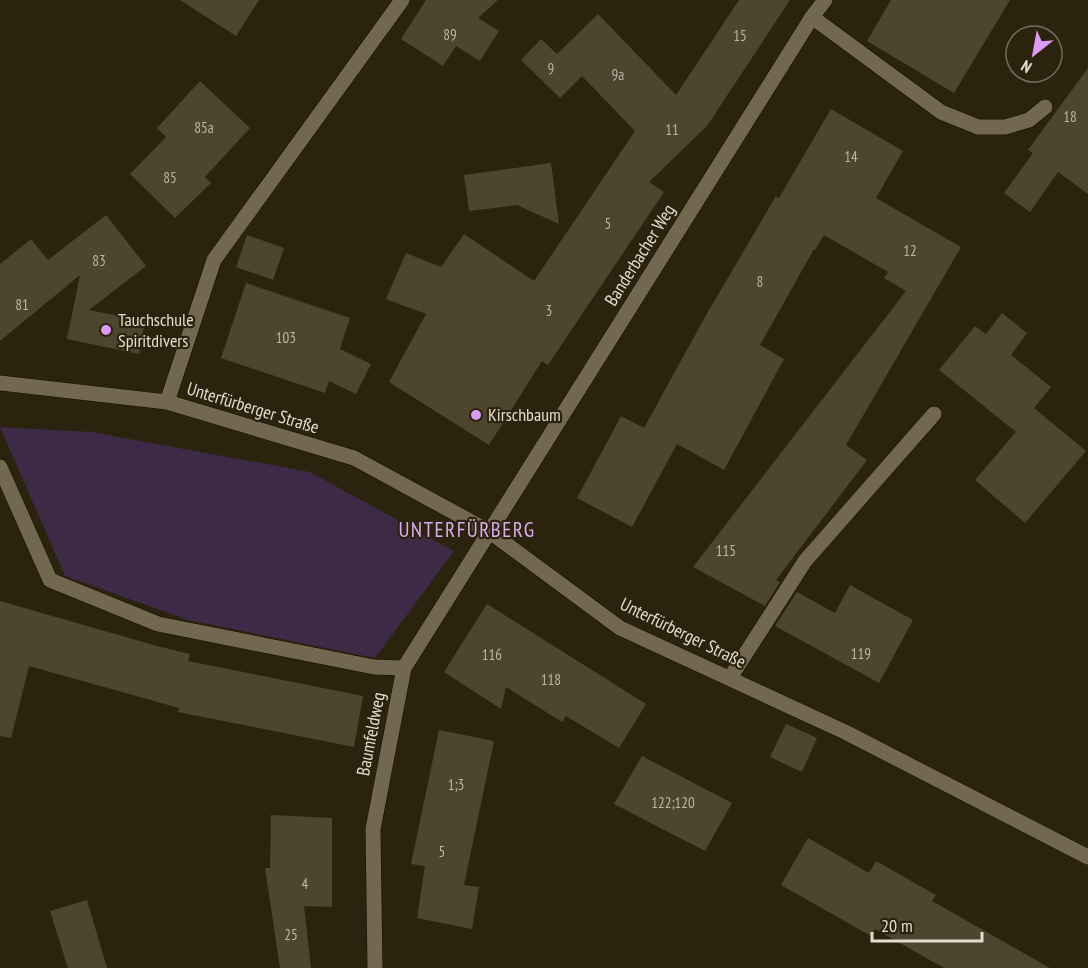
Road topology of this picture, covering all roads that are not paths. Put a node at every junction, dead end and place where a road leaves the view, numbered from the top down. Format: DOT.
graph roads {
  1 [pos="402,0"];
  2 [pos="825,0"];
  3 [pos="812,18"];
  4 [pos="1045,107"];
  5 [pos="0,383"];
  6 [pos="167,402"];
  7 [pos="934,414"];
  8 [pos="0,467"];
  9 [pos="490,532"];
  10 [pos="404,668"];
  11 [pos="730,678"];
  12 [pos="1088,857"];
  13 [pos="375,968"];
  1 -- 6 [label="street, Unterfürberger Straße"];
  2 -- 3 [label="street, Banderbacher Weg"];
  3 -- 4 [label="street"];
  3 -- 9 [label="street, Banderbacher Weg"];
  5 -- 6 [label="street, Unterfürberger Straße"];
  6 -- 9 [label="street, Unterfürberger Straße"];
  7 -- 11 [label="street"];
  8 -- 10 [label="street"];
  9 -- 10 [label="street, Baumfeldweg"];
  9 -- 11 [label="street, Unterfürberger Straße"];
  10 -- 13 [label="street, Baumfeldweg"];
  11 -- 12 [label="street, Unterfürberger Straße"];
}
